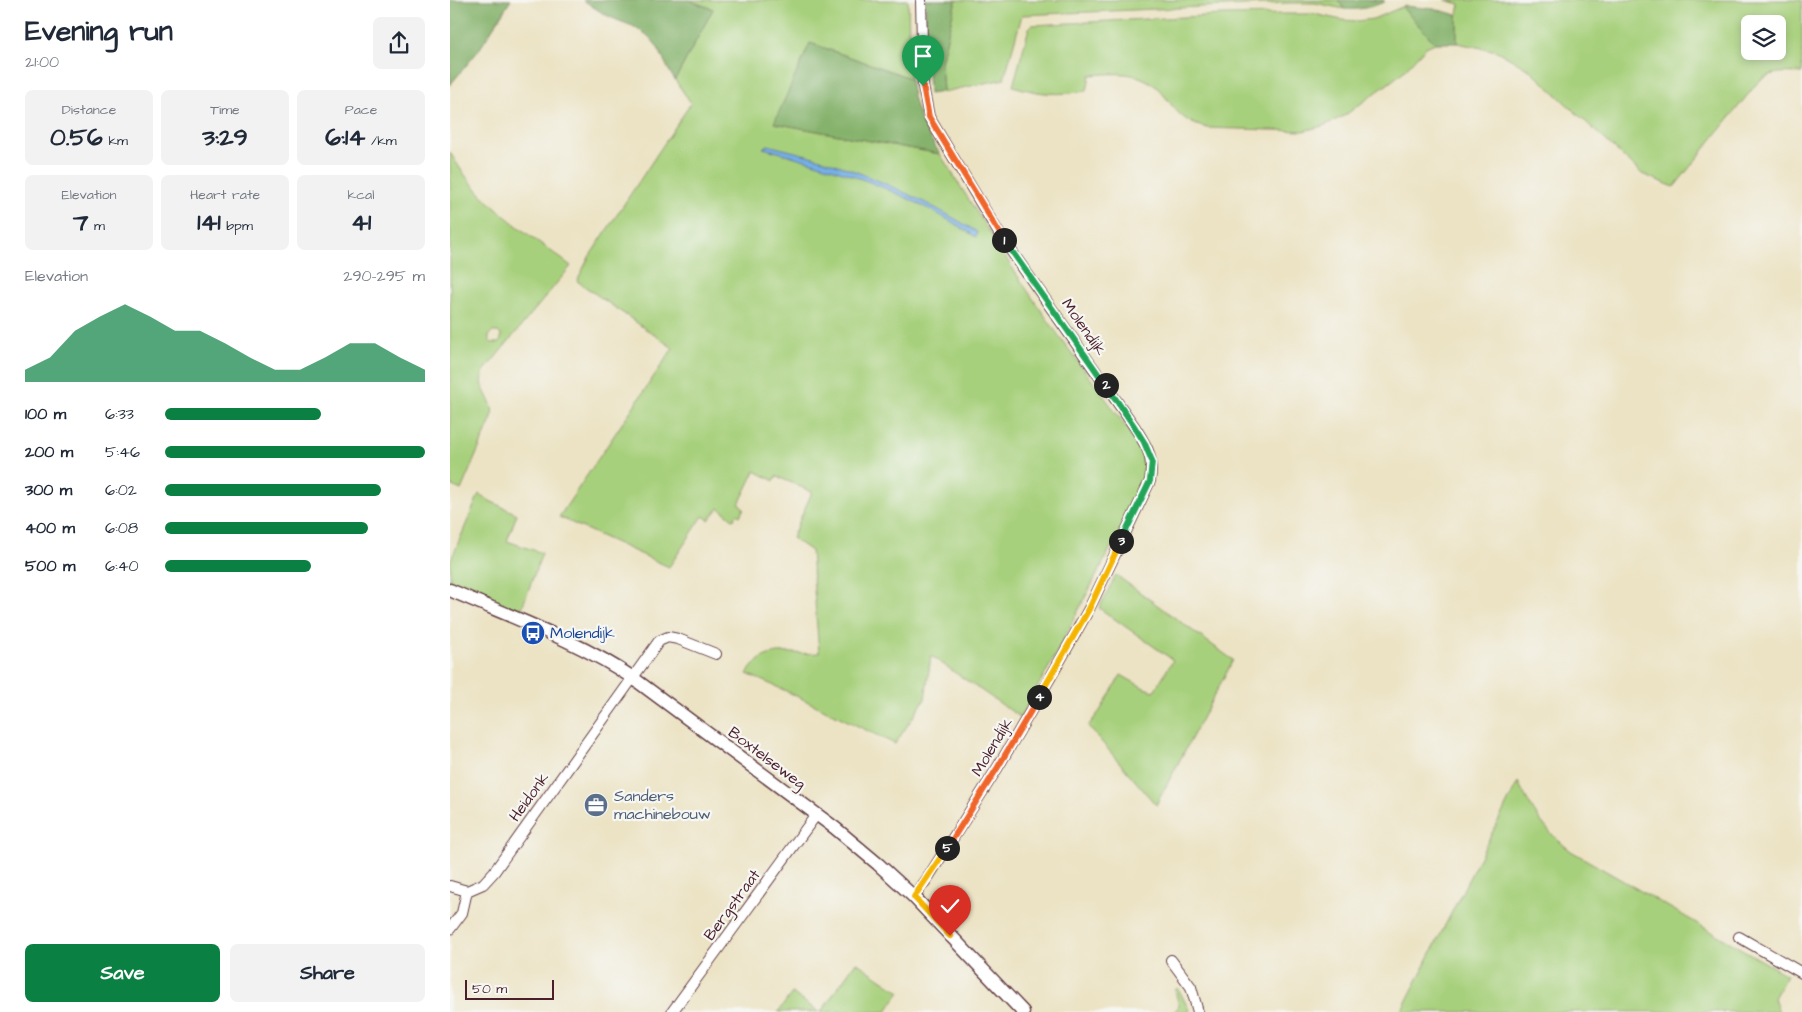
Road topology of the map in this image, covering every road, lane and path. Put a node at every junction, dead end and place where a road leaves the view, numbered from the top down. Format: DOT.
graph roads {
  1 [pos="921,0"];
  2 [pos="450,590"];
  3 [pos="716,654"];
  4 [pos="633,678"];
  5 [pos="816,815"];
  6 [pos="450,886"];
  7 [pos="467,891"];
  8 [pos="914,897"];
  9 [pos="450,929"];
  10 [pos="1739,937"];
  11 [pos="1172,960"];
  12 [pos="1802,972"];
  13 [pos="672,1012"];
  14 [pos="1022,1012"];
  15 [pos="1198,1012"];
  1 -- 8 [label="street, Molendijk"];
  2 -- 4 [label="street, Boxtelseweg"];
  3 -- 4 [label="street, Heidonk"];
  4 -- 5 [label="street, Boxtelseweg"];
  4 -- 7 [label="street, Heidonk"];
  5 -- 8 [label="street, Boxtelseweg"];
  5 -- 13 [label="street, Bergstraat"];
  6 -- 7 [label="street"];
  7 -- 9 [label="street"];
  8 -- 14 [label="street, Boxtelseweg"];
  10 -- 12 [label="street"];
  11 -- 15 [label="street"];
}
